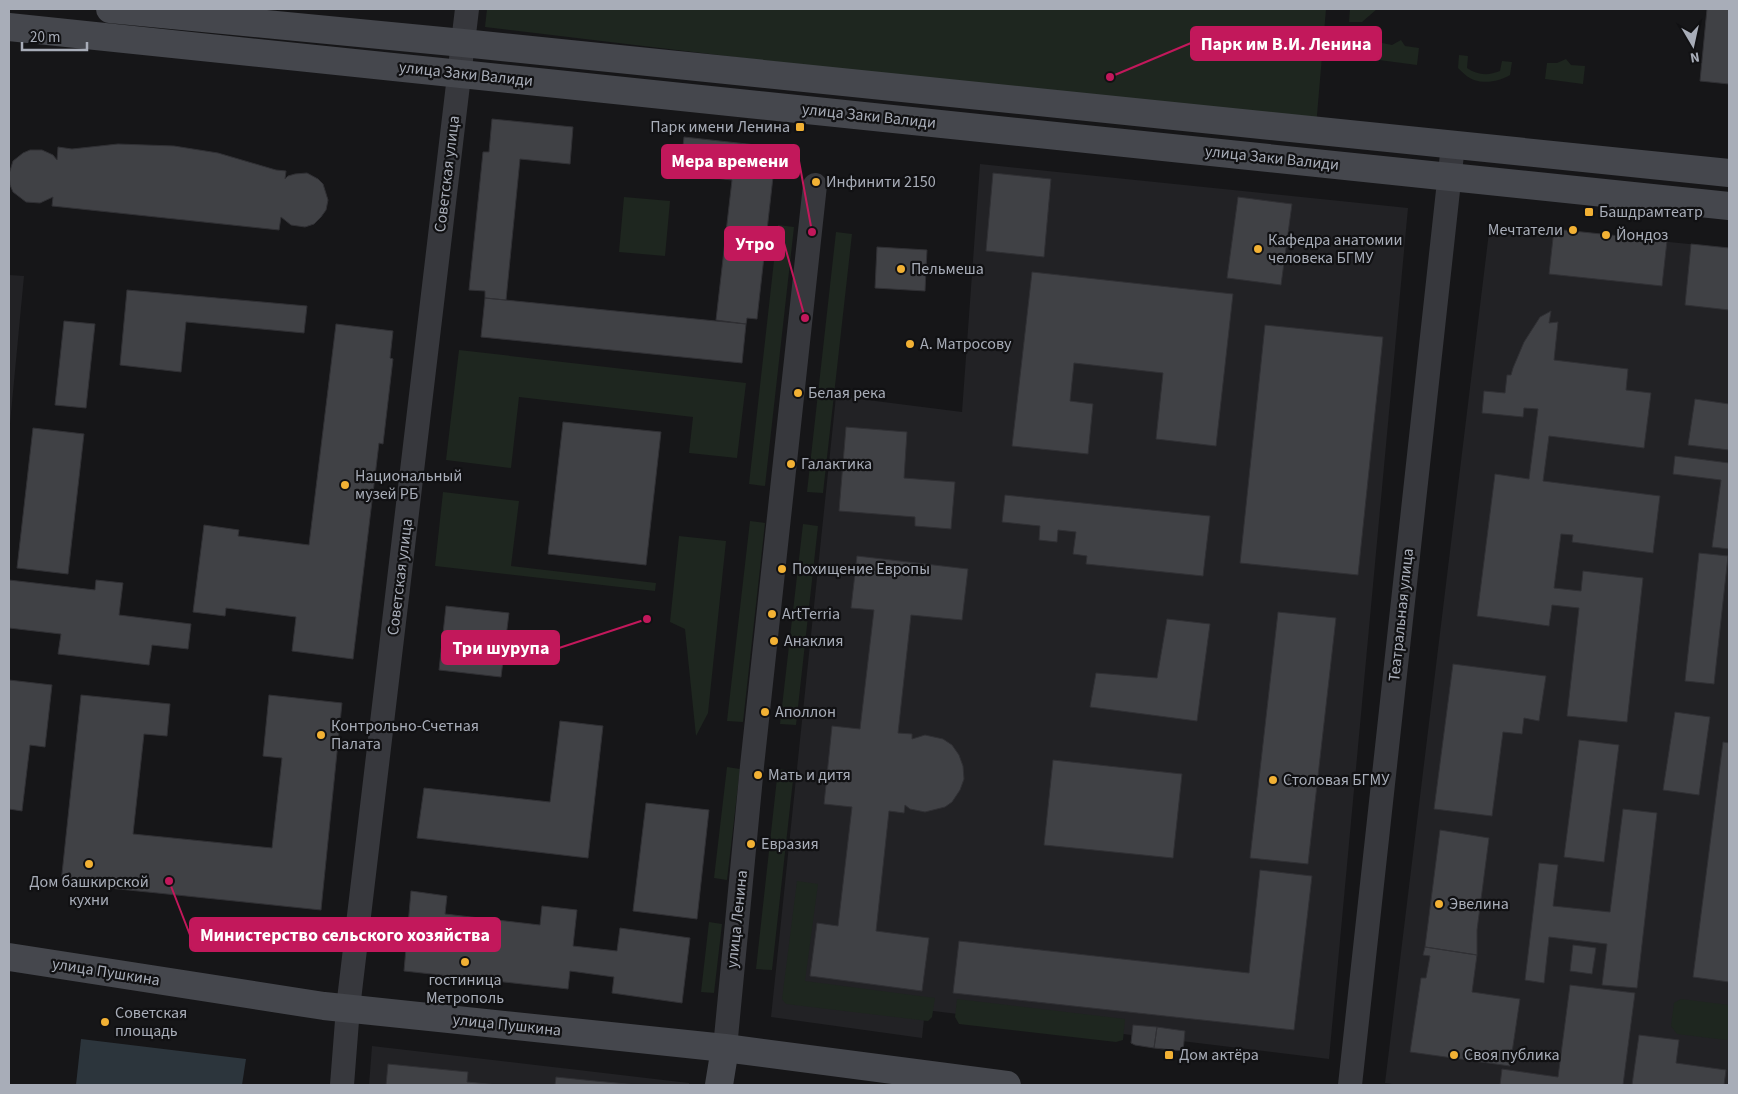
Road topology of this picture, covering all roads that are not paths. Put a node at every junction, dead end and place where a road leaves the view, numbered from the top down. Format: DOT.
graph roads {
  1 [pos="110,9"];
  2 [pos="467,9"];
  3 [pos="9,27"];
  4 [pos="463,43"];
  5 [pos="459,73"];
  6 [pos="1453,146"];
  7 [pos="1729,174"];
  8 [pos="1449,176"];
  9 [pos="815,185"];
  10 [pos="1729,206"];
  11 [pos="9,957"];
  12 [pos="348,1008"];
  13 [pos="725,1048"];
  14 [pos="342,1085"];
  15 [pos="719,1085"];
  16 [pos="1007,1085"];
  17 [pos="1350,1085"];
  1 -- 4 [label="main road, улица Заки Валиди"];
  2 -- 4 [label="street, Советская улица"];
  3 -- 5 [label="main road, улица Заки Валиди"];
  4 -- 5 [label="street, Советская улица"];
  4 -- 6 [label="main road, улица Заки Валиди"];
  5 -- 8 [label="main road, улица Заки Валиди"];
  5 -- 12 [label="street, Советская улица"];
  6 -- 7 [label="main road, улица Заки Валиди"];
  6 -- 8 [label="street, Театральная улица"];
  8 -- 10 [label="main road, улица Заки Валиди"];
  8 -- 17 [label="street, Театральная улица"];
  9 -- 13 [label="street, улица Ленина"];
  11 -- 12 [label="main road, улица Пушкина"];
  12 -- 13 [label="main road, улица Пушкина"];
  12 -- 14 [label="street, Советская улица"];
  13 -- 15 [label="main road, улица Ленина"];
  13 -- 16 [label="main road, улица Пушкина"];
}
